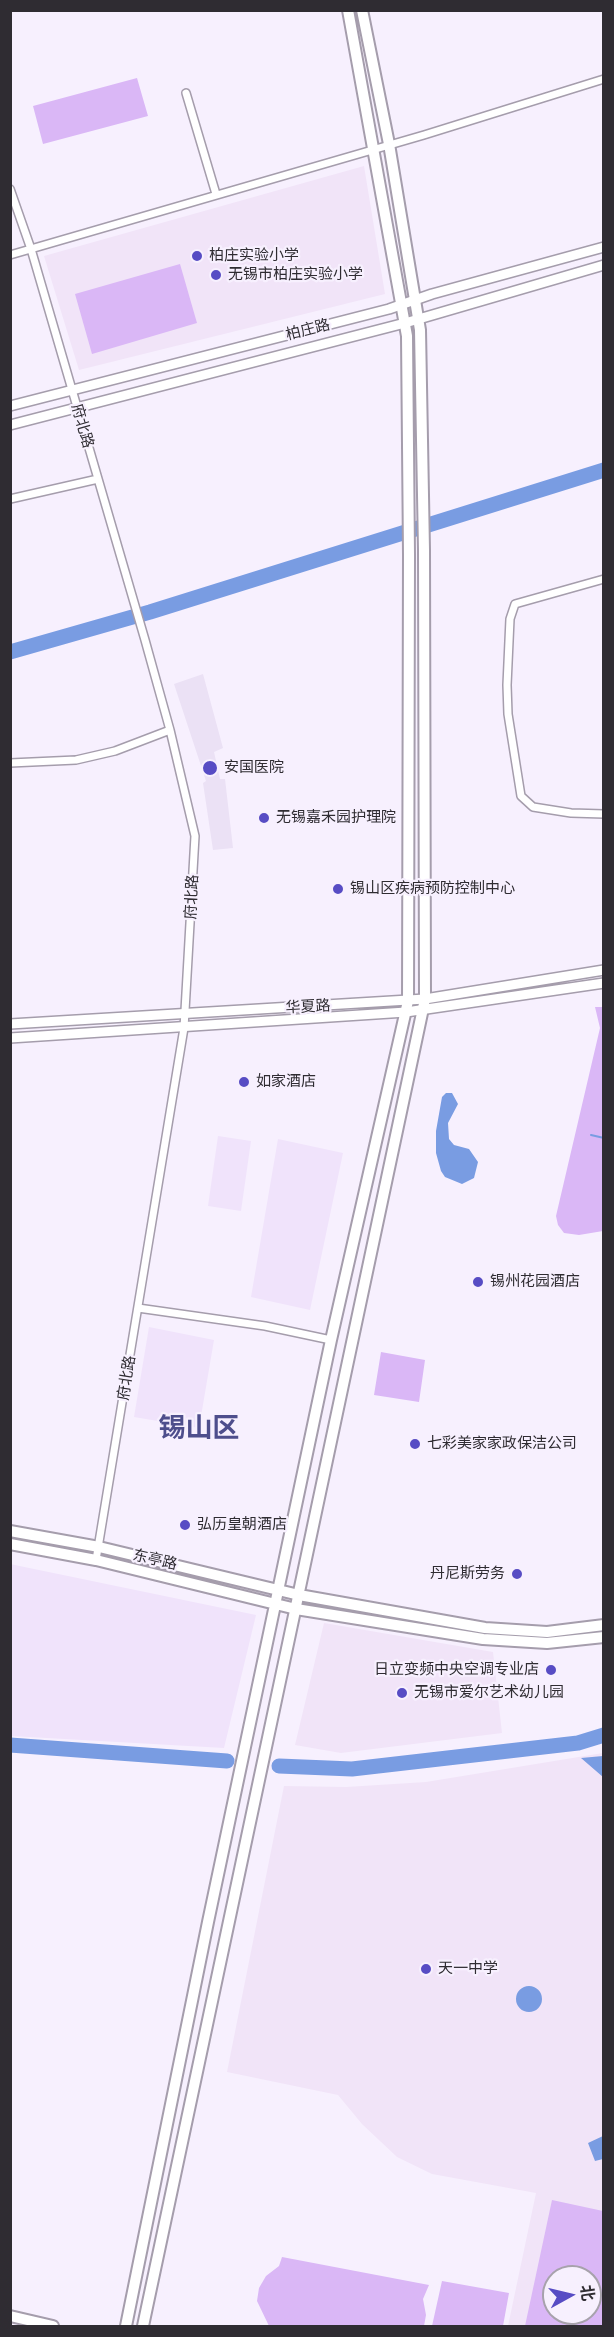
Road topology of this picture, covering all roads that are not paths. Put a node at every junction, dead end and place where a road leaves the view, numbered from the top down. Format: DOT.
graph roads {
  1 [pos="348,10"];
  2 [pos="362,10"];
  3 [pos="603,79"];
  4 [pos="186,93"];
  5 [pos="388,144"];
  6 [pos="375,148"];
  7 [pos="10,189"];
  8 [pos="216,194"];
  9 [pos="603,247"];
  10 [pos="31,249"];
  11 [pos="10,255"];
  12 [pos="603,265"];
  13 [pos="415,299"];
  14 [pos="402,304"];
  15 [pos="418,317"];
  16 [pos="405,323"];
  17 [pos="72,390"];
  18 [pos="10,406"];
  19 [pos="77,407"];
  20 [pos="10,424"];
  21 [pos="98,479"];
  22 [pos="10,499"];
  23 [pos="603,579"];
  24 [pos="170,730"];
  25 [pos="10,763"];
  26 [pos="603,814"];
  27 [pos="603,970"];
  28 [pos="603,983"];
  29 [pos="424,1005"];
  30 [pos="407,1007"];
  31 [pos="186,1013"];
  32 [pos="10,1024"];
  33 [pos="184,1028"];
  34 [pos="10,1038"];
  35 [pos="138,1308"];
  36 [pos="331,1340"];
  37 [pos="10,1532"];
  38 [pos="10,1544"];
  39 [pos="99,1547"];
  40 [pos="96,1560"];
  41 [pos="279,1589"];
  42 [pos="299,1595"];
  43 [pos="276,1604"];
  44 [pos="296,1609"];
  45 [pos="603,1625"];
  46 [pos="603,1636"];
  47 [pos="10,2316"];
  48 [pos="53,2326"];
  49 [pos="126,2326"];
  50 [pos="143,2326"];
  1 -- 6 [label="main road"];
  2 -- 5 [label="main road"];
  3 -- 5 [label="street"];
  4 -- 8 [label="street"];
  5 -- 6 [label="street"];
  5 -- 13 [label="main road"];
  6 -- 8 [label="street"];
  6 -- 14 [label="main road"];
  7 -- 10 [label="street, 府北路"];
  8 -- 10 [label="street"];
  9 -- 13 [label="street, 柏庄路"];
  10 -- 11 [label="street"];
  10 -- 17 [label="street, 府北路"];
  12 -- 15 [label="street, 柏庄路"];
  13 -- 14 [label="street, 柏庄路"];
  13 -- 15 [label="main road"];
  14 -- 16 [label="main road"];
  14 -- 17 [label="street, 柏庄路"];
  15 -- 16 [label="street, 柏庄路"];
  15 -- 29 [label="main road"];
  16 -- 19 [label="street, 柏庄路"];
  16 -- 30 [label="main road"];
  17 -- 18 [label="street, 柏庄路"];
  17 -- 19 [label="street, 府北路"];
  19 -- 20 [label="street, 柏庄路"];
  19 -- 21 [label="street, 府北路"];
  21 -- 22 [label="street"];
  21 -- 24 [label="street, 府北路"];
  23 -- 26 [label="street"];
  24 -- 25 [label="street"];
  24 -- 31 [label="street, 府北路"];
  27 -- 29 [label="street, 华夏路"];
  28 -- 29 [label="street, 华夏路"];
  29 -- 30 [label="street, 华夏路"];
  29 -- 42 [label="main road"];
  30 -- 31 [label="street, 华夏路"];
  30 -- 33 [label="street, 华夏路"];
  30 -- 36 [label="main road"];
  31 -- 32 [label="street, 华夏路"];
  31 -- 33 [label="street, 府北路"];
  33 -- 34 [label="street, 华夏路"];
  33 -- 35 [label="street, 府北路"];
  35 -- 36 [label="street"];
  35 -- 39 [label="street, 府北路"];
  36 -- 41 [label="main road"];
  37 -- 39 [label="main road, 东亭路"];
  38 -- 40 [label="main road, 东亭路"];
  39 -- 40 [label="street, 府北路"];
  39 -- 41 [label="main road, 东亭路"];
  40 -- 43 [label="main road, 东亭路"];
  41 -- 42 [label="main road, 东亭路"];
  41 -- 43 [label="main road"];
  42 -- 44 [label="main road"];
  42 -- 45 [label="main road, 东亭路"];
  43 -- 44 [label="main road, 东亭路"];
  43 -- 49 [label="main road"];
  44 -- 46 [label="main road, 东亭路"];
  44 -- 50 [label="main road"];
  47 -- 48 [label="main road"];
}
